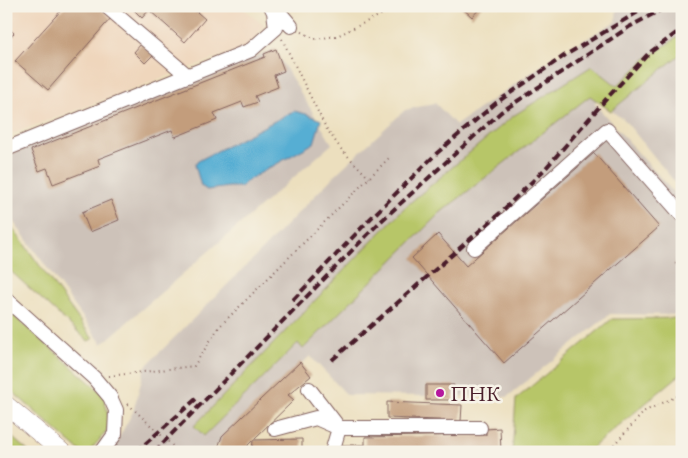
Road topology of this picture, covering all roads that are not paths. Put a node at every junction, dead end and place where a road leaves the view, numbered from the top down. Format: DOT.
graph roads {
  1 [pos="106,6"];
  2 [pos="272,6"];
  3 [pos="291,26"];
  4 [pos="188,76"];
  5 [pos="6,149"];
  6 [pos="682,216"];
  7 [pos="474,248"];
  8 [pos="6,299"];
  9 [pos="309,389"];
  10 [pos="6,405"];
  11 [pos="339,428"];
  12 [pos="480,428"];
  13 [pos="275,429"];
  14 [pos="62,452"];
  15 [pos="102,452"];
  16 [pos="332,452"];
  1 -- 4 [label="street"];
  2 -- 3 [label="street"];
  2 -- 4 [label="street"];
  4 -- 5 [label="street"];
  6 -- 7 [label="street"];
  8 -- 15 [label="street"];
  9 -- 11 [label="street"];
  10 -- 14 [label="main road"];
  11 -- 12 [label="street"];
  11 -- 13 [label="street"];
  11 -- 16 [label="street"];
}
